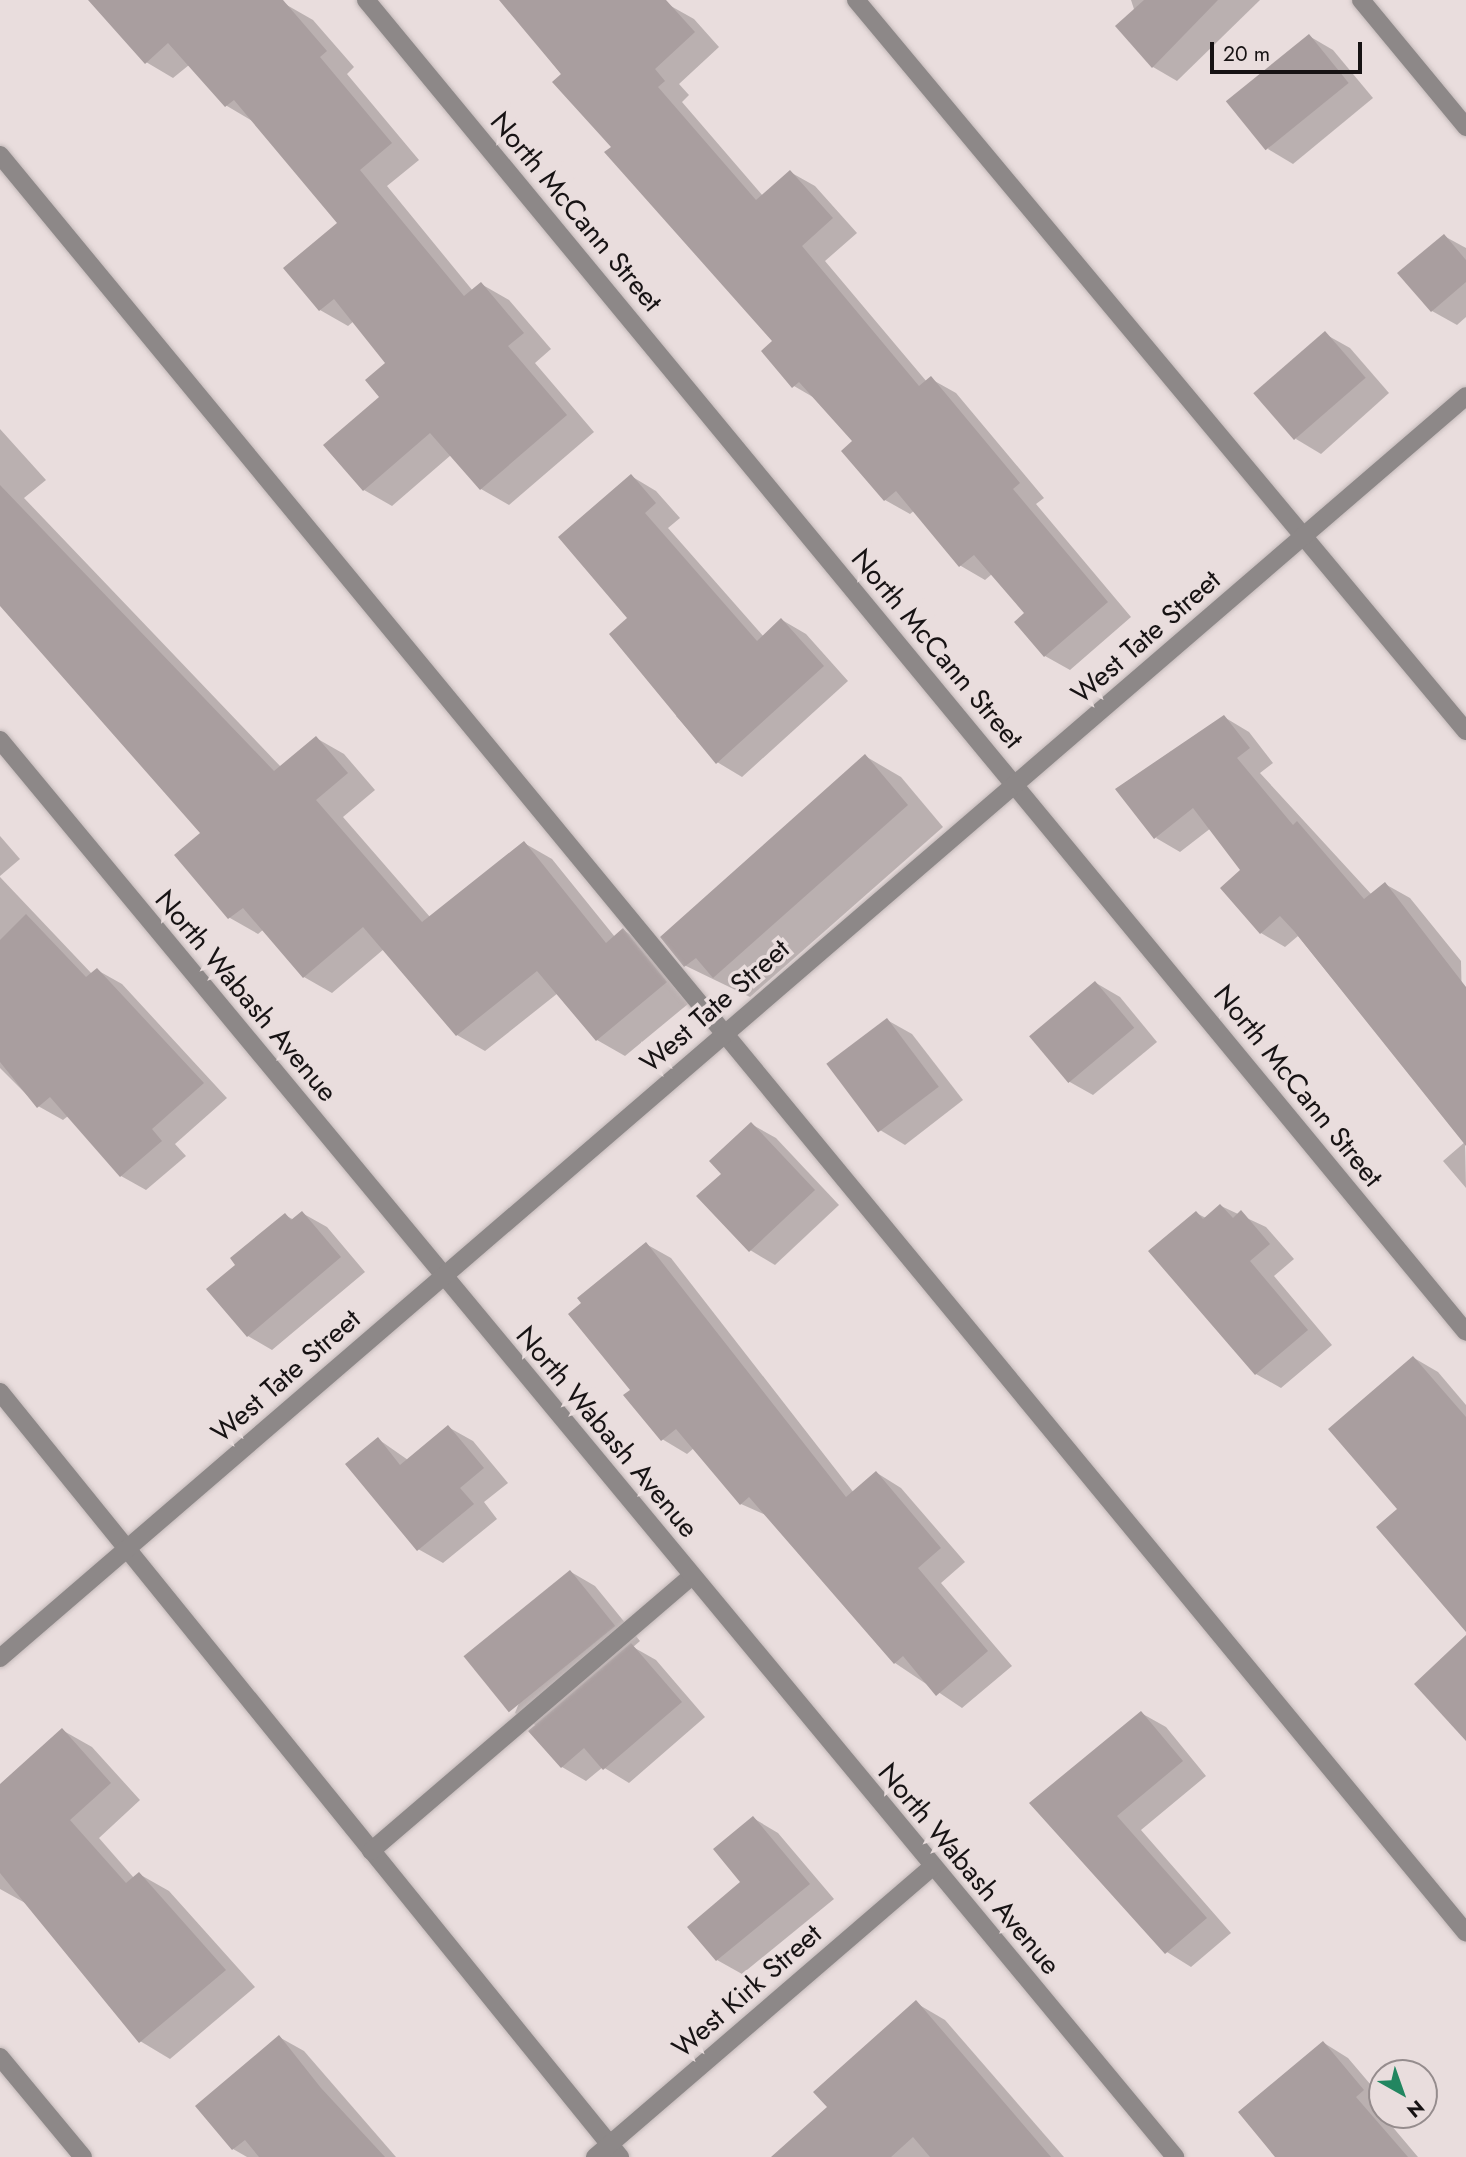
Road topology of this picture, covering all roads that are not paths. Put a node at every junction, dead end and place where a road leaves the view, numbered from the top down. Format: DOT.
graph roads {
  1 [pos="366,0"];
  2 [pos="856,0"];
  3 [pos="1361,0"];
  4 [pos="1466,127"];
  5 [pos="0,155"];
  6 [pos="1466,396"];
  7 [pos="1304,536"];
  8 [pos="1466,731"];
  9 [pos="0,740"];
  10 [pos="1015,784"];
  11 [pos="725,1031"];
  12 [pos="443,1275"];
  13 [pos="1466,1332"];
  14 [pos="0,1392"];
  15 [pos="126,1549"];
  16 [pos="692,1576"];
  17 [pos="0,1658"];
  18 [pos="371,1851"];
  19 [pos="933,1866"];
  20 [pos="1466,1933"];
  21 [pos="0,2057"];
  22 [pos="614,2151"];
  23 [pos="83,2157"];
  24 [pos="595,2157"];
  25 [pos="1175,2157"];
  1 -- 10 [label="street, North McCann Street"];
  2 -- 7 [label="street"];
  3 -- 4 [label="street"];
  5 -- 11 [label="street"];
  6 -- 7 [label="street, West Tate Street"];
  7 -- 8 [label="street"];
  7 -- 10 [label="street, West Tate Street"];
  9 -- 12 [label="street, North Wabash Avenue"];
  10 -- 11 [label="street, West Tate Street"];
  10 -- 13 [label="street, North McCann Street"];
  11 -- 12 [label="street, West Tate Street"];
  11 -- 20 [label="street"];
  12 -- 15 [label="street, West Tate Street"];
  12 -- 16 [label="street, North Wabash Avenue"];
  14 -- 15 [label="street"];
  15 -- 17 [label="street, West Tate Street"];
  15 -- 18 [label="street"];
  16 -- 18 [label="street"];
  16 -- 19 [label="street, North Wabash Avenue"];
  18 -- 22 [label="street"];
  19 -- 22 [label="street, West Kirk Street"];
  19 -- 25 [label="street, North Wabash Avenue"];
  21 -- 23 [label="street"];
  22 -- 24 [label="street, West Kirk Street"];
}
